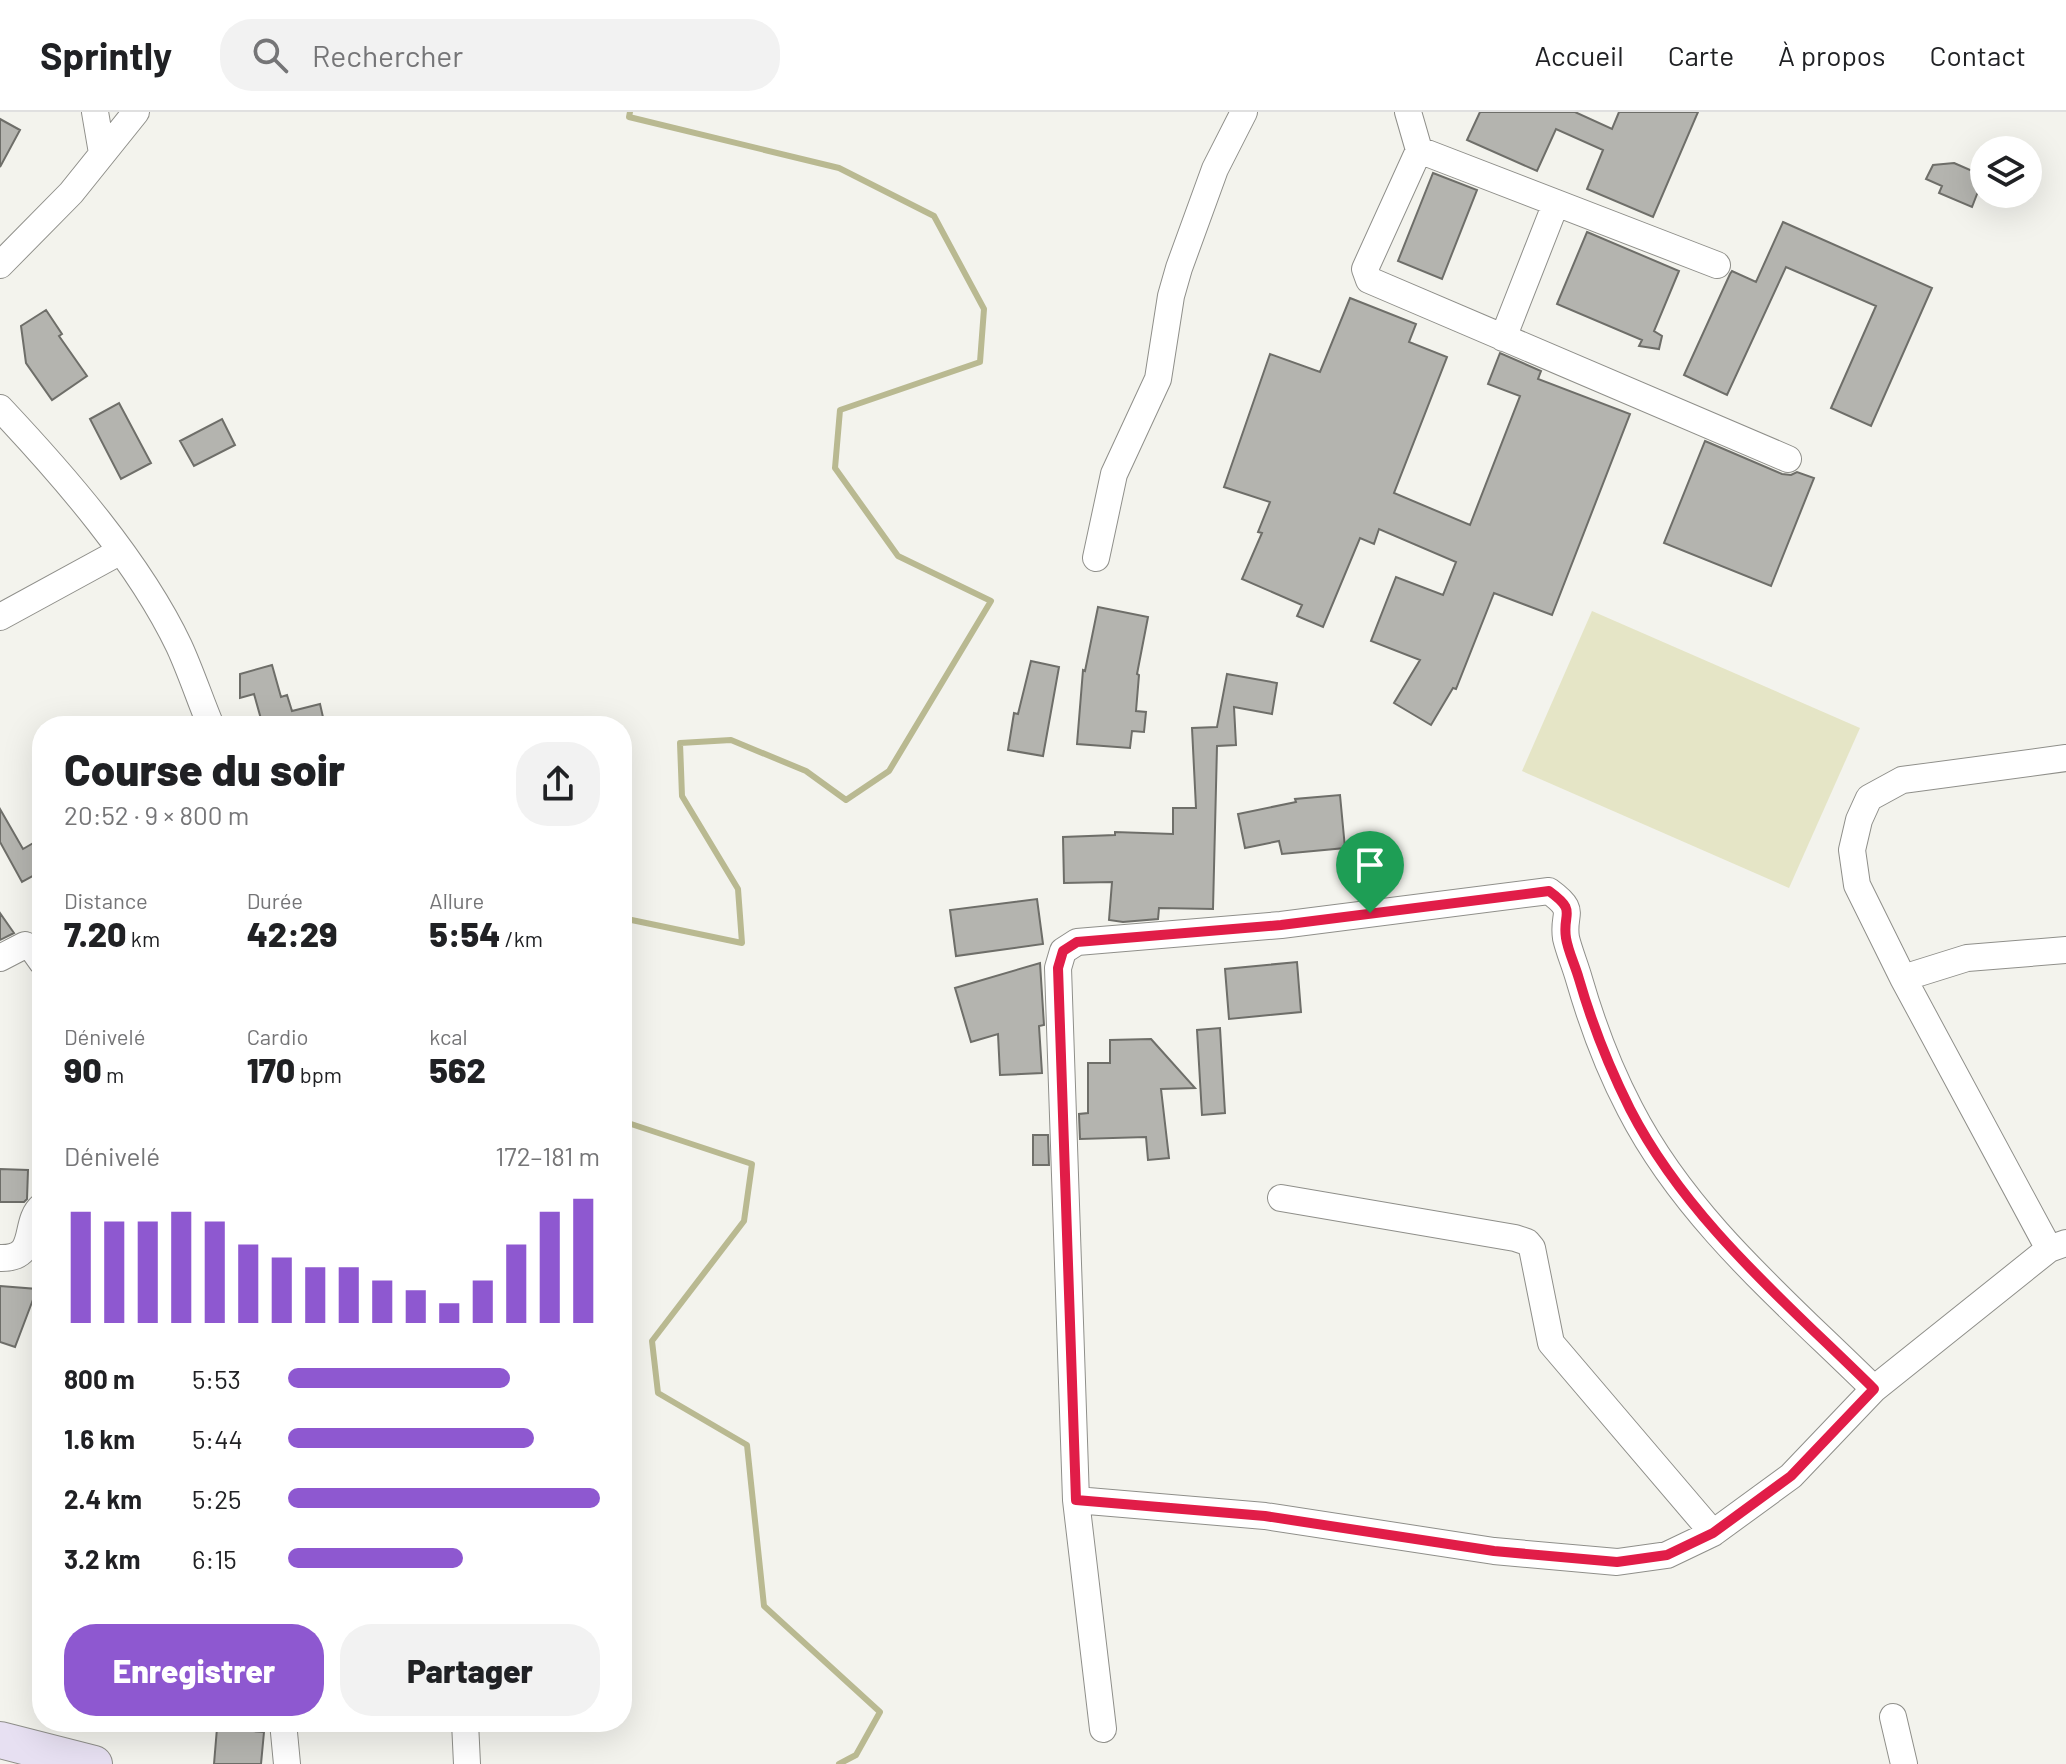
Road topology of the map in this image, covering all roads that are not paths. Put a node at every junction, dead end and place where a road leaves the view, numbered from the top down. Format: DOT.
graph roads {
  1 [pos="95,112"];
  2 [pos="136,112"];
  3 [pos="1244,112"];
  4 [pos="1408,112"];
  5 [pos="1419,150"];
  6 [pos="102,153"];
  7 [pos="1556,203"];
  8 [pos="0,265"];
  9 [pos="1717,265"];
  10 [pos="1503,338"];
  11 [pos="0,408"];
  12 [pos="1788,459"];
  13 [pos="121,551"];
  14 [pos="1096,558"];
  15 [pos="0,617"];
  16 [pos="207,716"];
  17 [pos="2066,758"];
  18 [pos="32,948"];
  19 [pos="2066,950"];
  20 [pos="0,958"];
  21 [pos="1903,978"];
  22 [pos="1281,1198"];
  23 [pos="32,1225"];
  24 [pos="2058,1246"];
  25 [pos="0,1258"];
  26 [pos="1874,1389"];
  27 [pos="1076,1500"];
  28 [pos="1713,1533"];
  29 [pos="1893,1717"];
  30 [pos="1103,1729"];
  31 [pos="284,1732"];
  32 [pos="465,1732"];
  33 [pos="0,1740"];
  34 [pos="90,1764"];
  35 [pos="287,1764"];
  36 [pos="467,1764"];
  37 [pos="1904,1764"];
  1 -- 6 [label="street"];
  2 -- 6 [label="street"];
  3 -- 14 [label="street"];
  4 -- 5 [label="street"];
  5 -- 7 [label="street"];
  5 -- 10 [label="street"];
  6 -- 8 [label="street"];
  7 -- 9 [label="street"];
  7 -- 10 [label="street"];
  10 -- 12 [label="street"];
  11 -- 13 [label="street"];
  13 -- 15 [label="street"];
  13 -- 16 [label="street"];
  17 -- 21 [label="street"];
  18 -- 20 [label="street"];
  19 -- 21 [label="street"];
  21 -- 24 [label="street"];
  22 -- 28 [label="street"];
  23 -- 25 [label="street"];
  24 -- 26 [label="street"];
  26 -- 27 [label="street"];
  26 -- 28 [label="street"];
  27 -- 28 [label="street"];
  27 -- 30 [label="street"];
  29 -- 37 [label="street"];
  31 -- 35 [label="street"];
  32 -- 36 [label="street"];
  33 -- 34 [label="street"];
}
